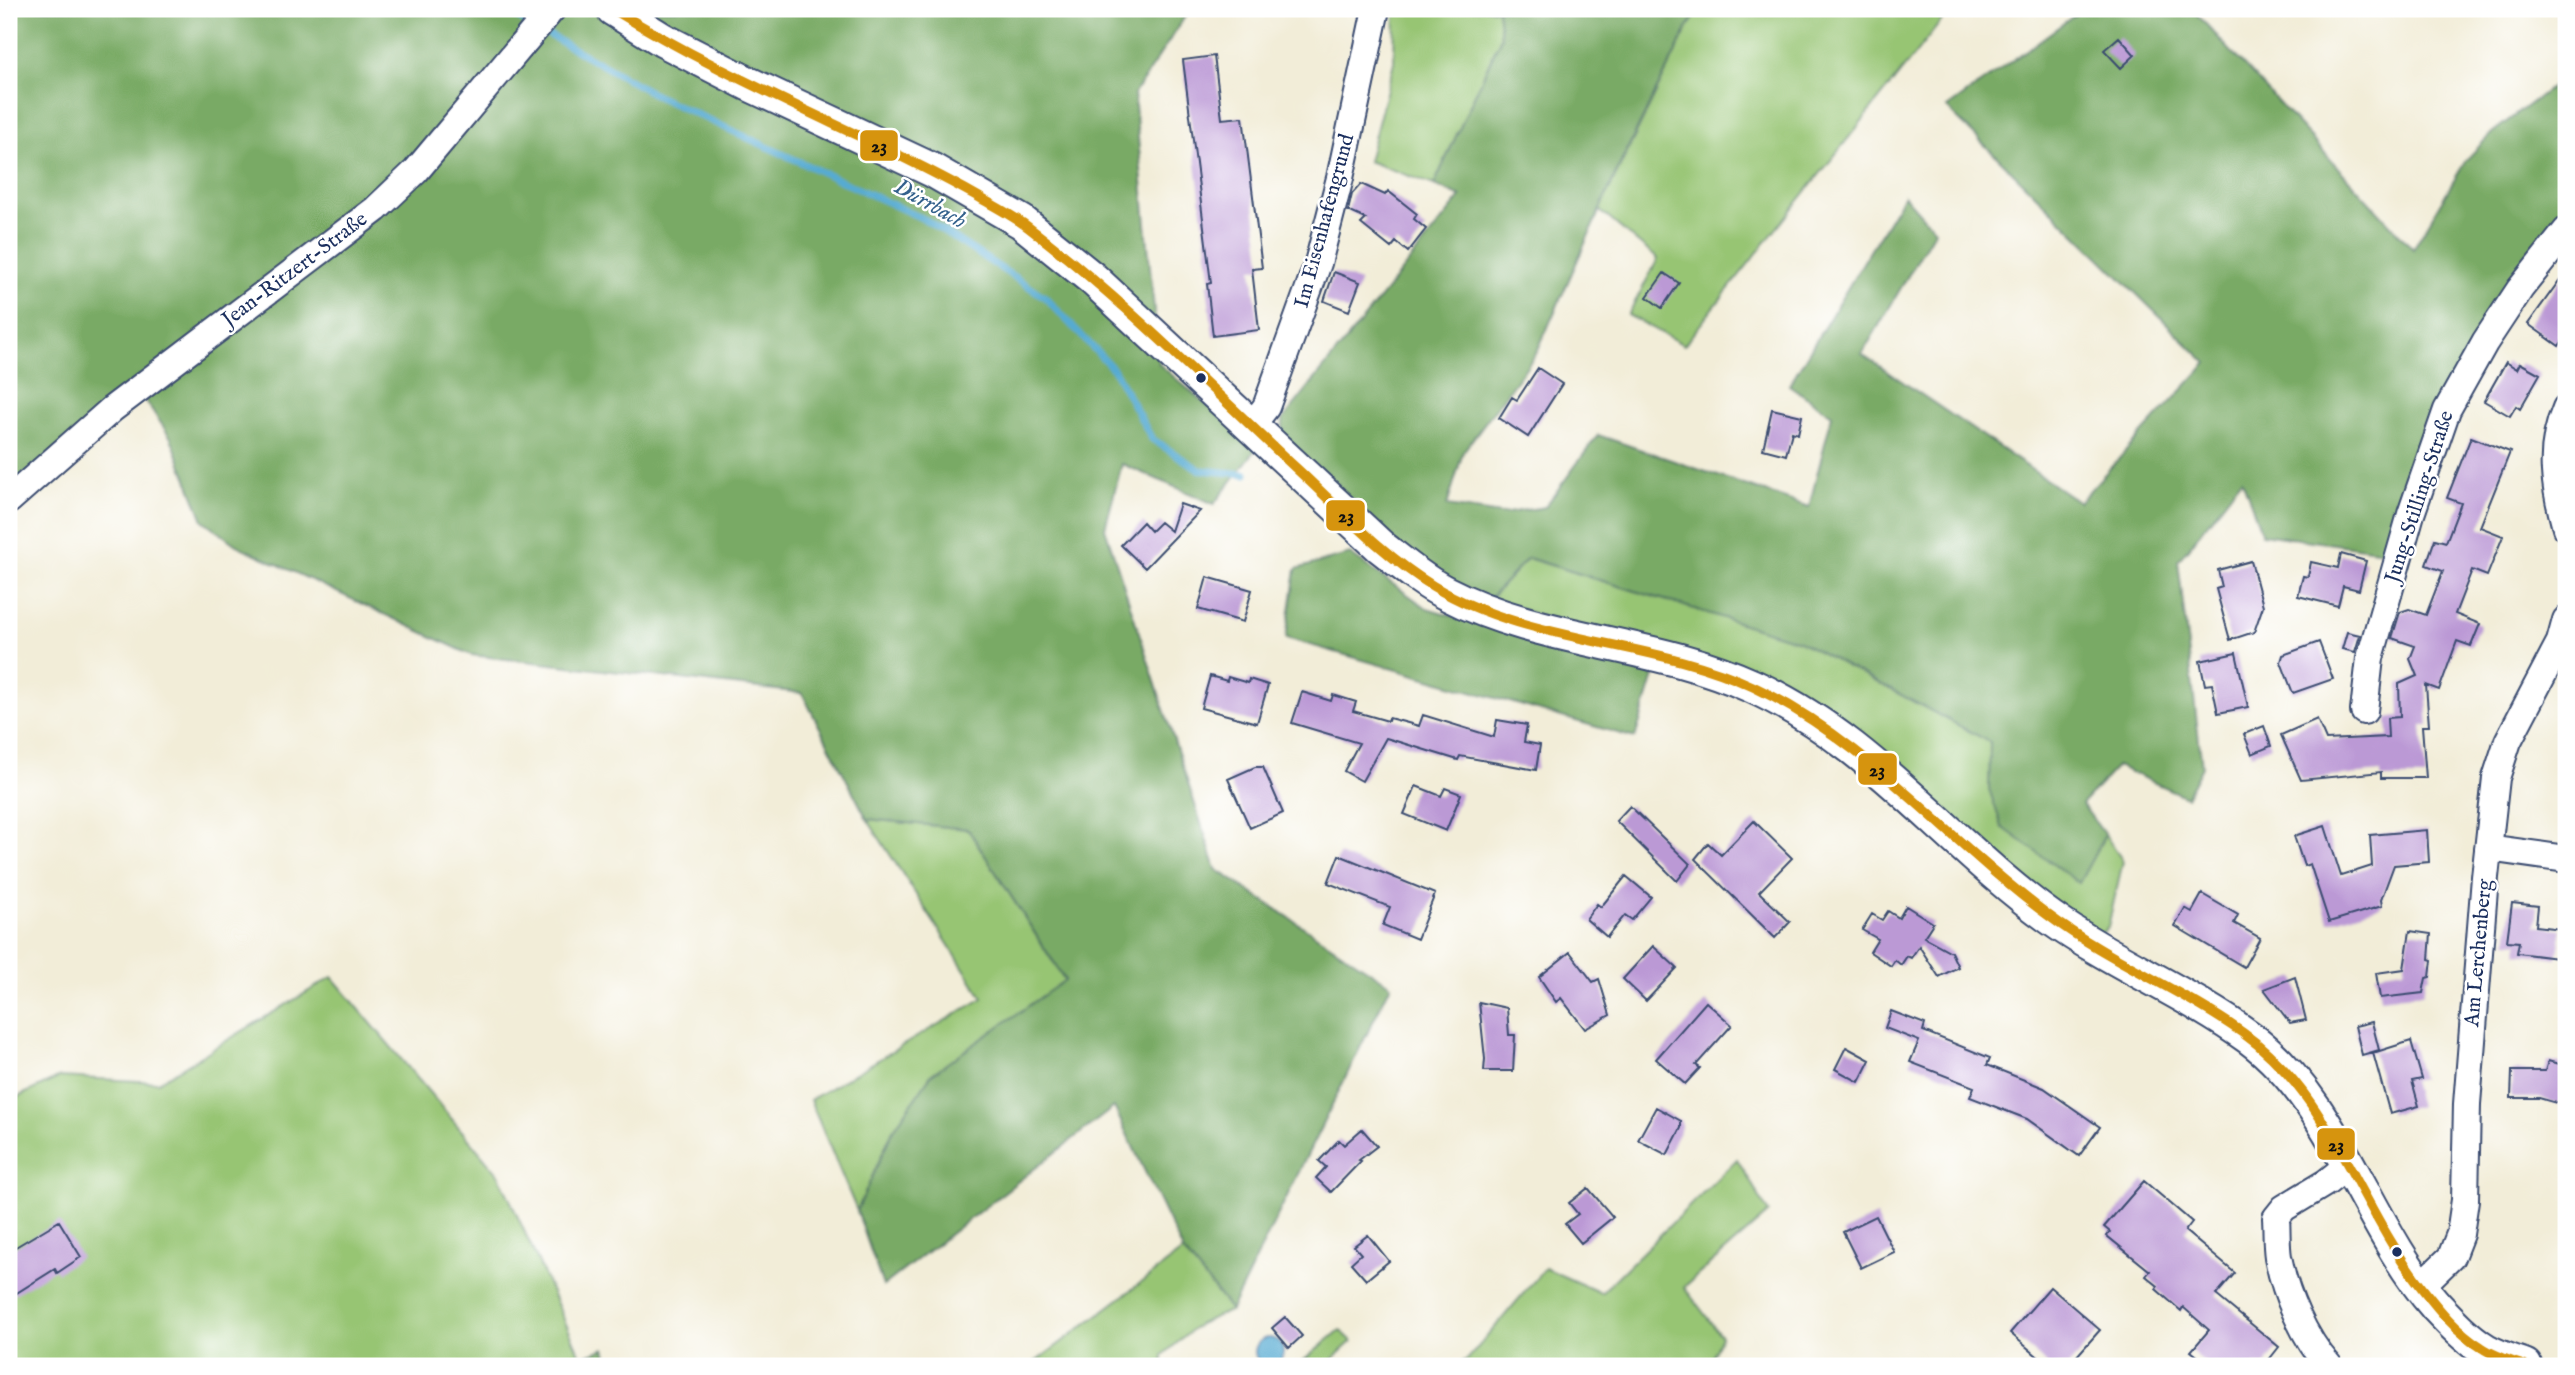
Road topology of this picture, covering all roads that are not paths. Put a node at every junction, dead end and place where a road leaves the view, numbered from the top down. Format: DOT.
graph roads {
  1 [pos="613,9"];
  2 [pos="1376,9"];
  3 [pos="551,10"];
  4 [pos="2566,231"];
  5 [pos="2566,408"];
  6 [pos="1252,425"];
  7 [pos="9,500"];
  8 [pos="2566,528"];
  9 [pos="2566,620"];
  10 [pos="2364,711"];
  11 [pos="2488,848"];
  12 [pos="2566,859"];
  13 [pos="2347,1166"];
  14 [pos="2420,1287"];
  15 [pos="2329,1366"];
  16 [pos="2525,1366"];
  1 -- 6 [label="street"];
  2 -- 6 [label="street, Im Eisenhafengrund"];
  3 -- 7 [label="street, Jean-Ritzert-Straße"];
  4 -- 10 [label="street, Jung-Stilling-Straße"];
  5 -- 8 [label="street"];
  6 -- 13 [label="street"];
  9 -- 11 [label="street, Am Lerchenberg"];
  11 -- 12 [label="street"];
  11 -- 14 [label="street, Am Lerchenberg"];
  13 -- 14 [label="street"];
  13 -- 15 [label="street"];
  14 -- 16 [label="street"];
}
